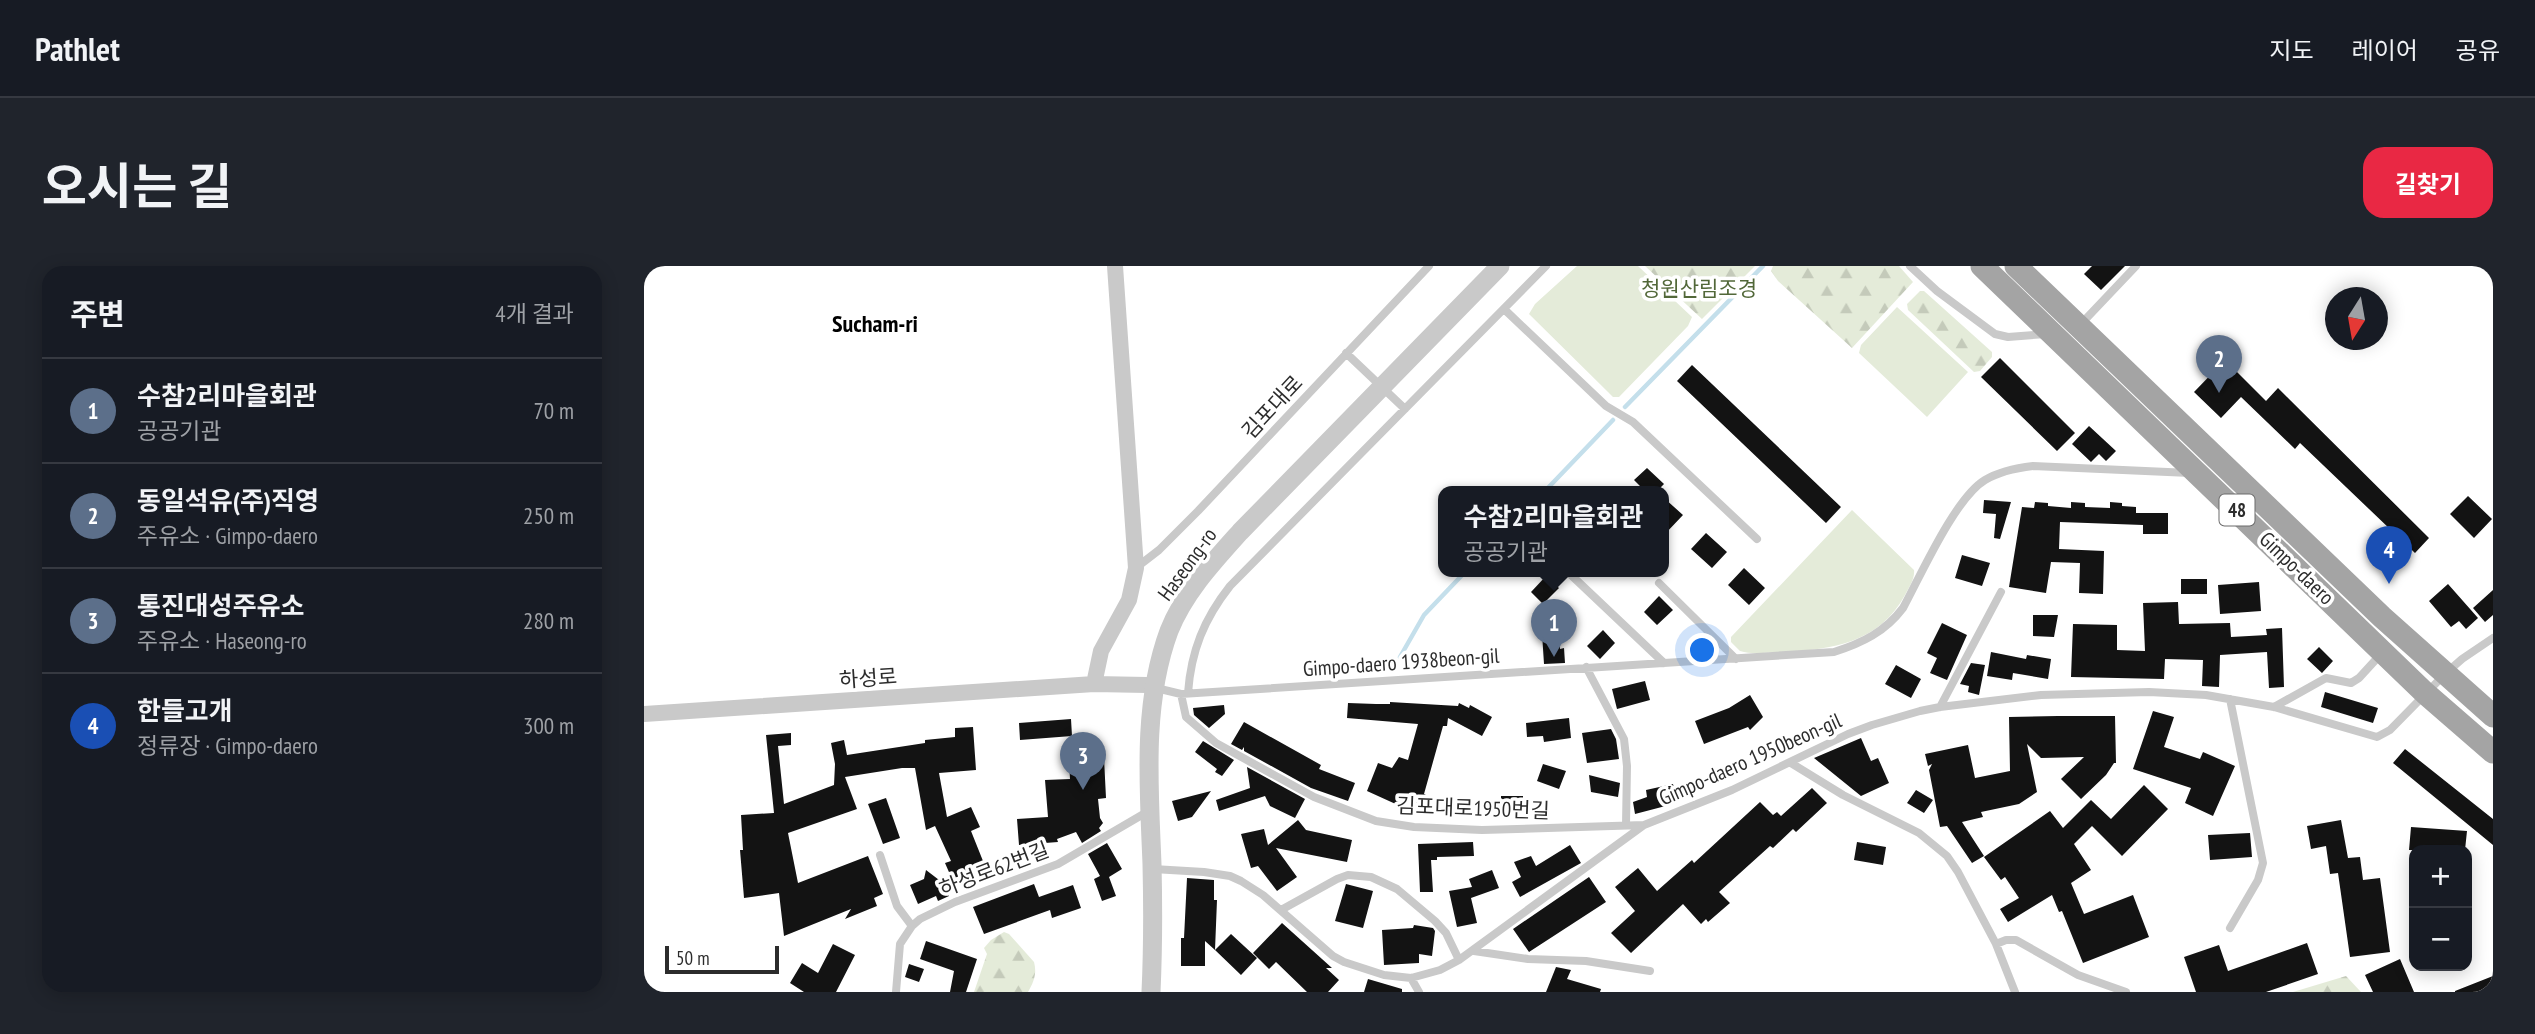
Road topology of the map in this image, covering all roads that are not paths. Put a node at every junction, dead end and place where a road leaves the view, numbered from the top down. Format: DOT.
graph roads {
  1 [pos="1115,266"];
  2 [pos="1429,266"];
  3 [pos="1485,266"];
  4 [pos="1500,266"];
  5 [pos="1546,266"];
  6 [pos="1910,266"];
  7 [pos="1982,266"];
  8 [pos="2016,266"];
  9 [pos="2136,266"];
  10 [pos="1504,309"];
  11 [pos="2078,327"];
  12 [pos="2053,334"];
  13 [pos="1346,353"];
  14 [pos="1378,383"];
  15 [pos="1405,409"];
  16 [pos="2200,474"];
  17 [pos="1757,538"];
  18 [pos="1136,568"];
  19 [pos="1573,577"];
  20 [pos="1659,583"];
  21 [pos="2001,592"];
  22 [pos="2493,638"];
  23 [pos="2383,652"];
  24 [pos="1736,659"];
  25 [pos="1664,663"];
  26 [pos="1586,667"];
  27 [pos="2445,674"];
  28 [pos="1094,684"];
  29 [pos="1151,686"];
  30 [pos="1185,693"];
  31 [pos="2425,693"];
  32 [pos="2230,699"];
  33 [pos="1940,707"];
  34 [pos="2274,707"];
  35 [pos="644,714"];
  36 [pos="2493,716"];
  37 [pos="2493,752"];
  38 [pos="1791,763"];
  39 [pos="1146,812"];
  40 [pos="1626,825"];
  41 [pos="1644,825"];
  42 [pos="880,855"];
  43 [pos="1148,869"];
  44 [pos="1281,910"];
  45 [pos="912,926"];
  46 [pos="2230,928"];
  47 [pos="1996,944"];
  48 [pos="1474,951"];
  49 [pos="1459,960"];
  50 [pos="1650,971"];
  51 [pos="1411,978"];
  52 [pos="896,992"];
  53 [pos="1143,992"];
  54 [pos="1151,992"];
  55 [pos="1419,992"];
  56 [pos="2015,992"];
  57 [pos="2126,992"];
  1 -- 18 [label="street, Haseong-ro"];
  2 -- 13 [label="lane, 김포대로"];
  3 -- 14 [label="street, Haseong-ro"];
  4 -- 14 [label="street, Haseong-ro"];
  5 -- 10 [label="lane"];
  6 -- 12 [label="lane"];
  7 -- 12 [label="main road, Gimpo-daero / 48"];
  8 -- 11 [label="main road, Gimpo-daero / 48"];
  9 -- 11 [label="lane"];
  10 -- 15 [label="lane"];
  10 -- 17 [label="lane"];
  11 -- 27 [label="main road, Gimpo-daero / 48"];
  12 -- 16 [label="main road, Gimpo-daero / 48"];
  13 -- 14 [label="lane"];
  13 -- 18 [label="lane, 김포대로"];
  14 -- 15 [label="lane"];
  14 -- 29 [label="street, Haseong-ro"];
  15 -- 30 [label="lane"];
  16 -- 23 [label="main road, Gimpo-daero / 48"];
  16 -- 24 [label="lane, Gimpo-daero 1938beon-gil"];
  18 -- 28 [label="street, Haseong-ro"];
  19 -- 25 [label="lane"];
  20 -- 24 [label="lane"];
  21 -- 33 [label="lane"];
  22 -- 27 [label="lane"];
  23 -- 31 [label="main road, Gimpo-daero / 48"];
  23 -- 34 [label="lane"];
  24 -- 25 [label="lane, Gimpo-daero 1938beon-gil"];
  25 -- 26 [label="lane, Gimpo-daero 1938beon-gil"];
  26 -- 30 [label="lane, Gimpo-daero 1938beon-gil"];
  26 -- 40 [label="lane"];
  27 -- 31 [label="lane"];
  27 -- 36 [label="main road, Gimpo-daero / 48"];
  28 -- 29 [label="street"];
  28 -- 35 [label="street, 하성로"];
  29 -- 30 [label="lane, Gimpo-daero 1938beon-gil"];
  29 -- 39 [label="street, Haseong-ro"];
  30 -- 40 [label="lane, 김포대로1950번길"];
  31 -- 34 [label="lane, Gimpo-daero 1950beon-gil"];
  31 -- 37 [label="main road, Gimpo-daero / 48"];
  32 -- 33 [label="lane, Gimpo-daero 1950beon-gil"];
  32 -- 34 [label="lane, Gimpo-daero 1950beon-gil"];
  32 -- 46 [label="lane"];
  33 -- 38 [label="lane, Gimpo-daero 1950beon-gil"];
  38 -- 41 [label="lane, Gimpo-daero 1950beon-gil"];
  38 -- 47 [label="lane"];
  39 -- 43 [label="street, Haseong-ro"];
  39 -- 45 [label="lane, 하성로62번길"];
  40 -- 41 [label="lane, 김포대로1950번길"];
  41 -- 48 [label="lane, Gimpo-daero 1950beon-gil"];
  42 -- 45 [label="lane"];
  43 -- 44 [label="lane, Gimpo-daero 1950beon-gil"];
  43 -- 53 [label="street, Haseong-ro"];
  43 -- 54 [label="street, Haseong-ro"];
  44 -- 49 [label="lane"];
  44 -- 51 [label="lane, Gimpo-daero 1950beon-gil"];
  45 -- 52 [label="lane"];
  47 -- 56 [label="lane"];
  47 -- 57 [label="lane"];
  48 -- 49 [label="lane, Gimpo-daero 1950beon-gil"];
  48 -- 50 [label="lane"];
  49 -- 51 [label="lane, Gimpo-daero 1950beon-gil"];
  51 -- 55 [label="lane"];
}
